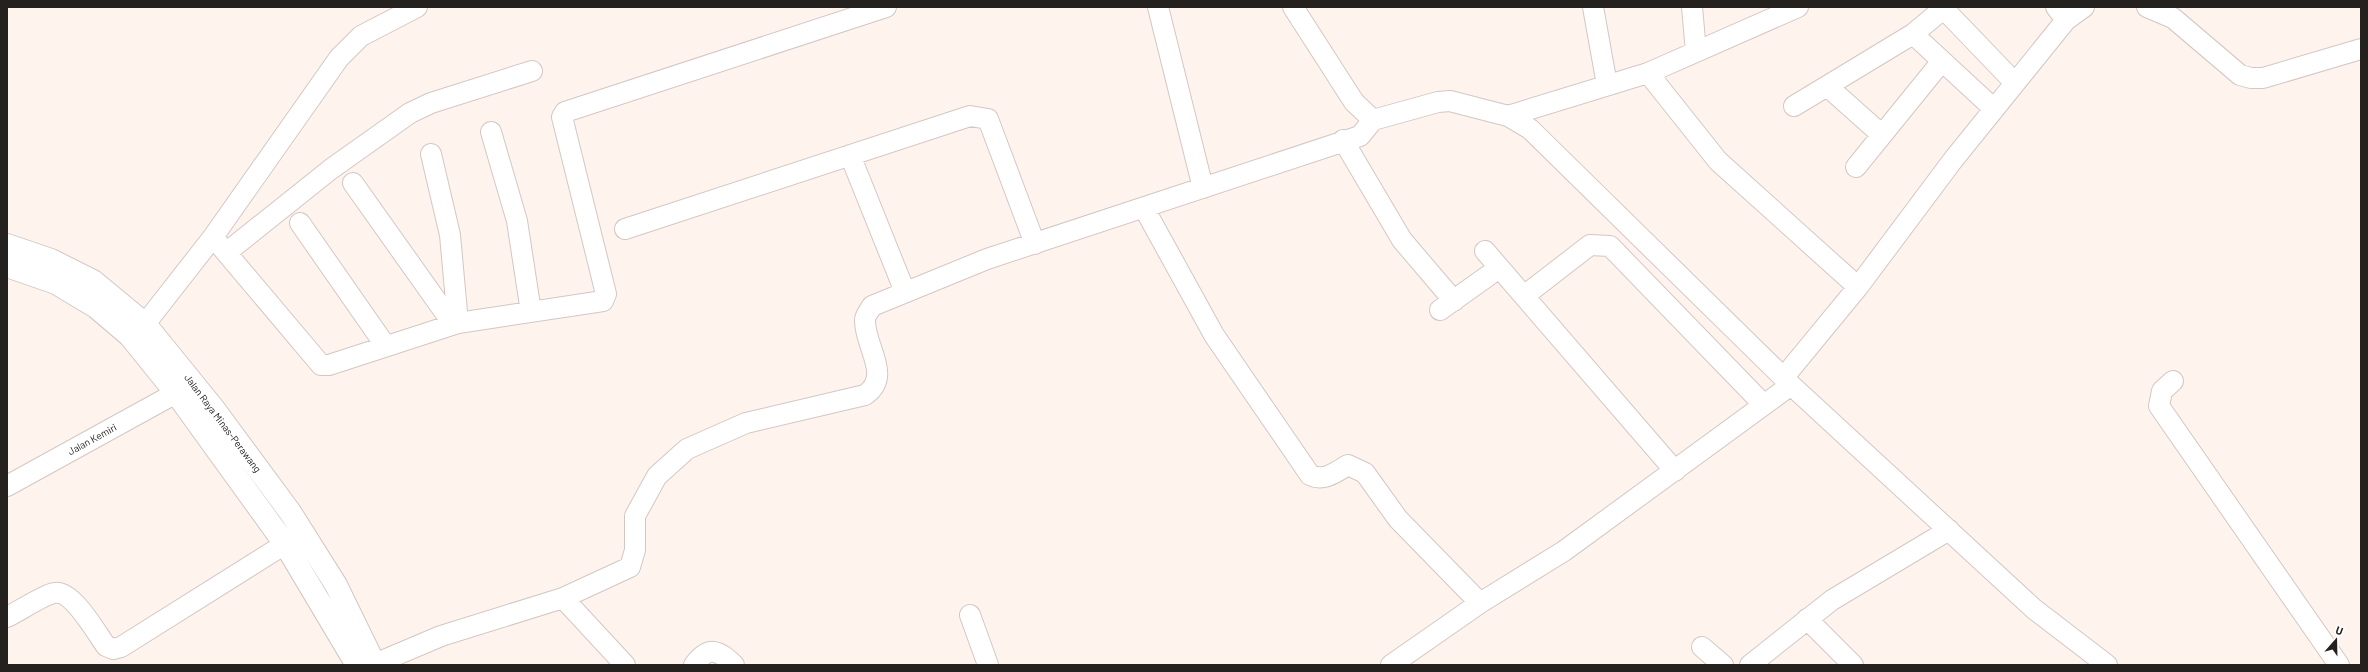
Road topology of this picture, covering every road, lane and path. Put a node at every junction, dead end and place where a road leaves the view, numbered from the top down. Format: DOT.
graph roads {
  1 [pos="417,7"];
  2 [pos="886,7"];
  3 [pos="1158,7"];
  4 [pos="1293,7"];
  5 [pos="1594,7"];
  6 [pos="1692,7"];
  7 [pos="1798,7"];
  8 [pos="2084,7"];
  9 [pos="2147,7"];
  10 [pos="1943,8"];
  11 [pos="2061,14"];
  12 [pos="1912,34"];
  13 [pos="2361,49"];
  14 [pos="1696,52"];
  15 [pos="1942,61"];
  16 [pos="532,71"];
  17 [pos="1648,73"];
  18 [pos="2015,83"];
  19 [pos="1607,86"];
  20 [pos="1827,86"];
  21 [pos="1794,106"];
  22 [pos="1994,109"];
  23 [pos="1508,116"];
  24 [pos="1373,120"];
  25 [pos="491,132"];
  26 [pos="1882,135"];
  27 [pos="1343,140"];
  28 [pos="431,154"];
  29 [pos="850,155"];
  30 [pos="1856,167"];
  31 [pos="353,183"];
  32 [pos="1202,188"];
  33 [pos="1144,208"];
  34 [pos="300,223"];
  35 [pos="625,229"];
  36 [pos="213,237"];
  37 [pos="1035,244"];
  38 [pos="7,245"];
  39 [pos="1485,251"];
  40 [pos="227,252"];
  41 [pos="7,266"];
  42 [pos="1500,268"];
  43 [pos="1858,287"];
  44 [pos="905,292"];
  45 [pos="1524,296"];
  46 [pos="531,312"];
  47 [pos="145,324"];
  48 [pos="455,324"];
  49 [pos="386,345"];
  50 [pos="1787,381"];
  51 [pos="2173,381"];
  52 [pos="176,393"];
  53 [pos="1764,405"];
  54 [pos="1675,471"];
  55 [pos="7,486"];
  56 [pos="1949,530"];
  57 [pos="285,544"];
  58 [pos="563,598"];
  59 [pos="1480,603"];
  60 [pos="970,615"];
  61 [pos="7,617"];
  62 [pos="1807,620"];
  63 [pos="1702,647"];
  64 [pos="369,665"];
  65 [pos="625,665"];
  66 [pos="694,665"];
  67 [pos="734,665"];
  68 [pos="988,665"];
  69 [pos="1391,665"];
  70 [pos="1723,665"];
  71 [pos="1750,665"];
  72 [pos="1853,665"];
  73 [pos="2107,665"];
  74 [pos="2339,665"];
  1 -- 36 [label="street"];
  2 -- 46 [label="street"];
  3 -- 32 [label="street"];
  4 -- 24 [label="street"];
  5 -- 19 [label="street"];
  6 -- 14 [label="street"];
  7 -- 14 [label="street"];
  8 -- 11 [label="street"];
  9 -- 13 [label="street"];
  10 -- 12 [label="street"];
  10 -- 18 [label="street"];
  11 -- 18 [label="street"];
  12 -- 15 [label="street"];
  12 -- 20 [label="street"];
  14 -- 17 [label="street"];
  15 -- 22 [label="street"];
  15 -- 26 [label="street"];
  16 -- 40 [label="street"];
  17 -- 19 [label="street"];
  17 -- 43 [label="street"];
  18 -- 22 [label="street"];
  19 -- 23 [label="street"];
  20 -- 21 [label="street"];
  20 -- 26 [label="street"];
  22 -- 43 [label="street"];
  23 -- 24 [label="street"];
  23 -- 50 [label="street"];
  24 -- 27 [label="street"];
  25 -- 46 [label="street"];
  26 -- 30 [label="street"];
  27 -- 32 [label="street"];
  27 -- 42 [label="street"];
  28 -- 48 [label="street"];
  29 -- 35 [label="street"];
  29 -- 37 [label="street"];
  29 -- 44 [label="street"];
  31 -- 48 [label="street"];
  32 -- 33 [label="street"];
  33 -- 37 [label="street"];
  33 -- 59 [label="street"];
  34 -- 49 [label="street"];
  36 -- 40 [label="street"];
  36 -- 47 [label="street"];
  37 -- 44 [label="street"];
  38 -- 47 [label="main road, Jalan Raya Minas-Perawang"];
  39 -- 42 [label="street"];
  40 -- 49 [label="street"];
  41 -- 52 [label="main road, Jalan Raya Minas-Perawang"];
  42 -- 45 [label="street"];
  43 -- 50 [label="street"];
  44 -- 58 [label="street"];
  45 -- 53 [label="street"];
  45 -- 54 [label="street"];
  46 -- 48 [label="street"];
  47 -- 64 [label="main road, Jalan Raya Minas-Perawang"];
  48 -- 49 [label="street"];
  50 -- 53 [label="street"];
  50 -- 56 [label="street"];
  51 -- 74 [label="street"];
  52 -- 55 [label="street, Jalan Kemiri"];
  52 -- 57 [label="main road, Jalan Raya Minas-Perawang"];
  53 -- 54 [label="street"];
  54 -- 59 [label="street"];
  56 -- 62 [label="street"];
  56 -- 73 [label="street"];
  57 -- 61 [label="street"];
  57 -- 64 [label="main road, Jalan Raya Minas-Perawang"];
  58 -- 64 [label="street"];
  58 -- 65 [label="street"];
  59 -- 69 [label="street"];
  60 -- 68 [label="street"];
  62 -- 71 [label="street"];
  62 -- 72 [label="street"];
  63 -- 70 [label="street"];
  66 -- 67 [label="street"];
}
